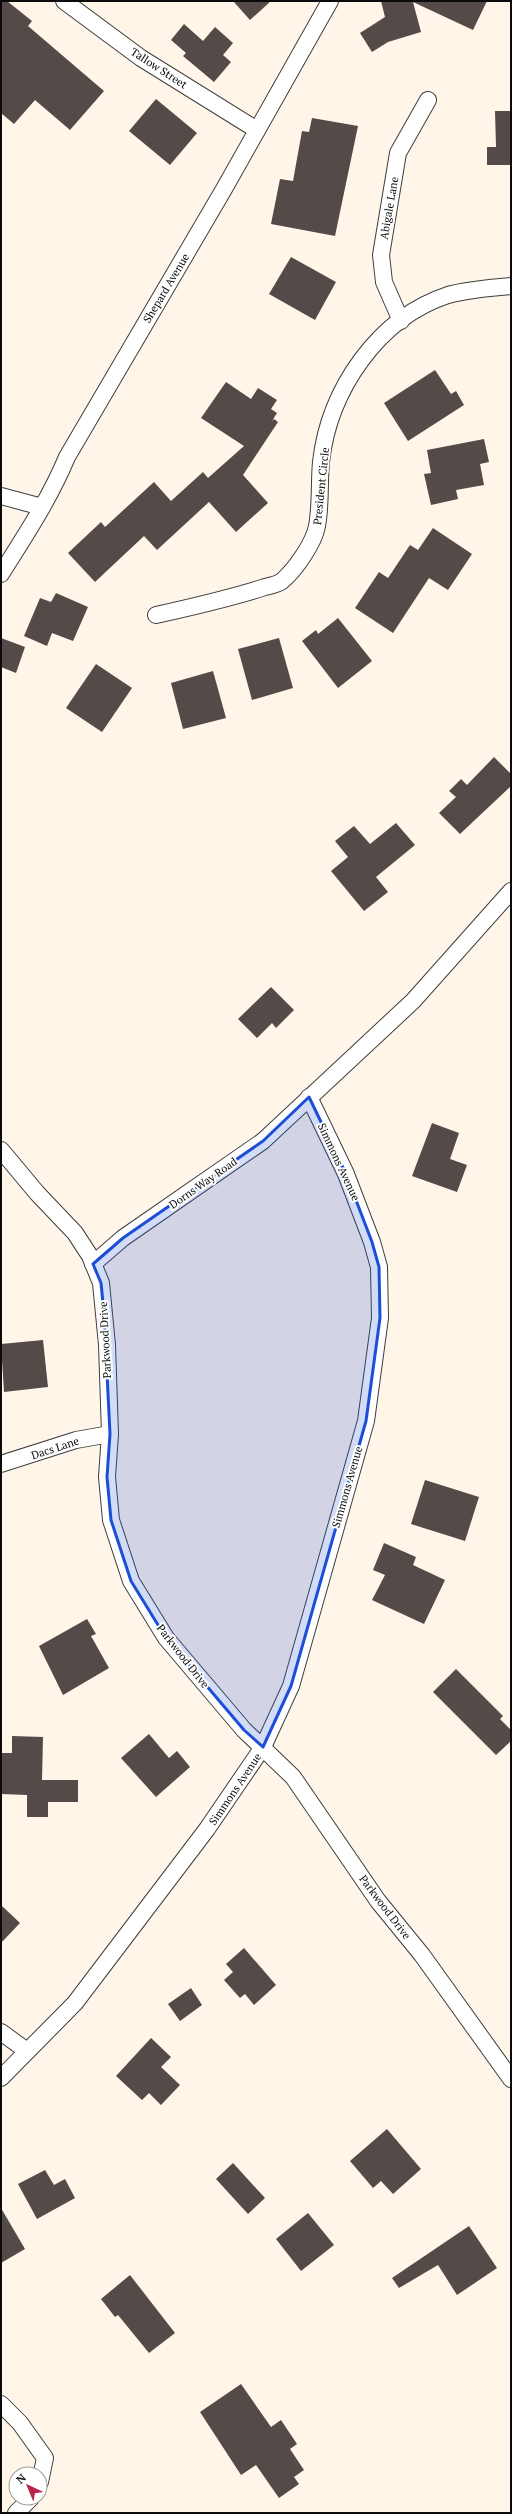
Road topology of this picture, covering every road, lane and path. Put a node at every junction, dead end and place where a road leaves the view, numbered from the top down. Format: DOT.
graph roads {
  1 [pos="64,1"];
  2 [pos="330,1"];
  3 [pos="428,100"];
  4 [pos="257,130"];
  5 [pos="511,286"];
  6 [pos="401,321"];
  7 [pos="1,496"];
  8 [pos="42,507"];
  9 [pos="1,574"];
  10 [pos="156,615"];
  11 [pos="511,891"];
  12 [pos="309,1097"];
  13 [pos="1,1150"];
  14 [pos="93,1264"];
  15 [pos="110,1434"];
  16 [pos="1,1464"];
  17 [pos="263,1747"];
  18 [pos="1,2032"];
  19 [pos="27,2050"];
  20 [pos="1,2078"];
  21 [pos="511,2079"];
  22 [pos="1,2404"];
  23 [pos="43,2466"];
  1 -- 4 [label="street, Tallow Street"];
  2 -- 4 [label="street, Shepard Avenue"];
  3 -- 6 [label="street, Abigale Lane"];
  4 -- 8 [label="street, Shepard Avenue"];
  5 -- 6 [label="street, President Circle"];
  6 -- 10 [label="street, President Circle"];
  7 -- 8 [label="street"];
  8 -- 9 [label="street, Shepard Avenue"];
  11 -- 12 [label="street"];
  12 -- 14 [label="street, Dorns Way Road"];
  12 -- 17 [label="street, Simmons Avenue"];
  13 -- 14 [label="street, Parkwood Drive"];
  14 -- 15 [label="street, Parkwood Drive"];
  15 -- 16 [label="street, Dacs Lane"];
  15 -- 17 [label="street, Parkwood Drive"];
  17 -- 19 [label="street, Simmons Avenue"];
  17 -- 21 [label="street, Parkwood Drive"];
  18 -- 19 [label="street"];
  19 -- 20 [label="street, Simmons Avenue"];
  22 -- 23 [label="street"];
}
